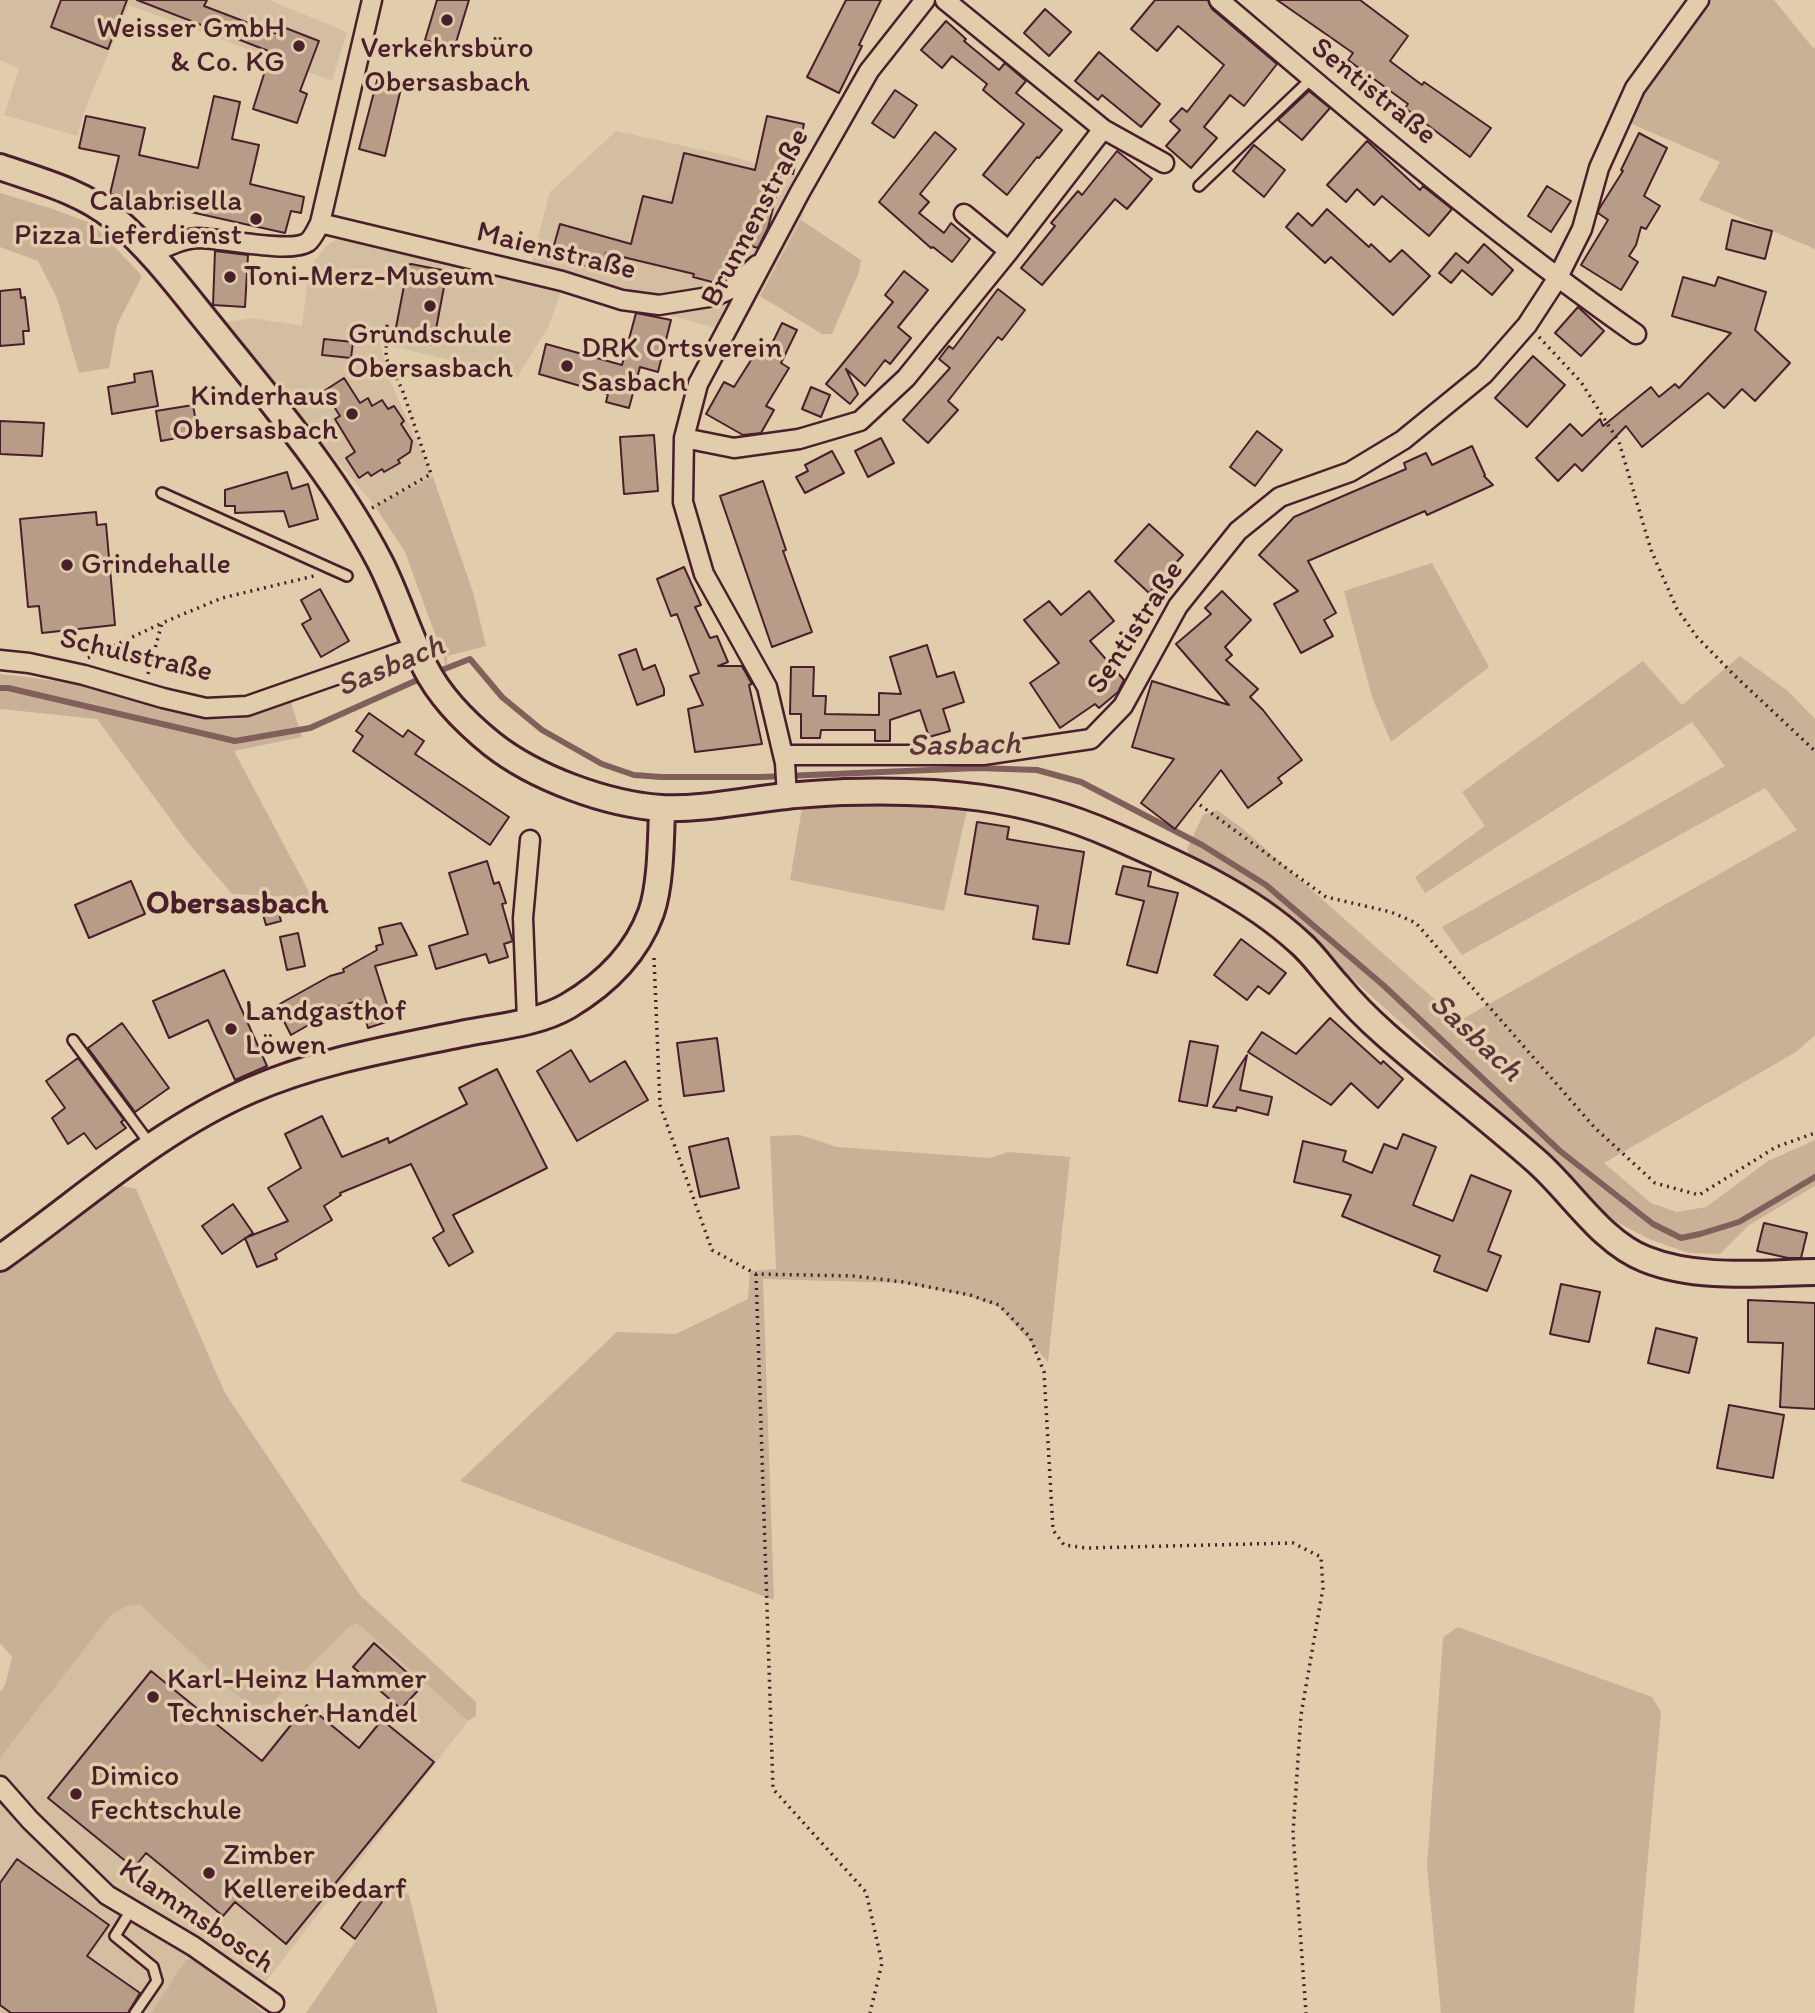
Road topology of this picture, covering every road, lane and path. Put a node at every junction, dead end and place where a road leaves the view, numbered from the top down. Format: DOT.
graph roads {
  1 [pos="372,0"];
  2 [pos="925,0"];
  3 [pos="945,0"];
  4 [pos="1221,0"];
  5 [pos="1699,0"];
  6 [pos="1311,79"];
  7 [pos="1103,130"];
  8 [pos="1164,163"];
  9 [pos="0,167"];
  10 [pos="1199,186"];
  11 [pos="964,214"];
  12 [pos="320,223"];
  13 [pos="1009,251"];
  14 [pos="151,254"];
  15 [pos="766,258"];
  16 [pos="1557,279"];
  17 [pos="387,324"];
  18 [pos="1527,325"];
  19 [pos="1636,334"];
  20 [pos="684,438"];
  21 [pos="162,493"];
  22 [pos="355,518"];
  23 [pos="347,576"];
  24 [pos="162,623"];
  25 [pos="416,647"];
  26 [pos="0,660"];
  27 [pos="84,675"];
  28 [pos="144,692"];
  29 [pos="1815,751"];
  30 [pos="784,759"];
  31 [pos="786,791"];
  32 [pos="1200,805"];
  33 [pos="662,808"];
  34 [pos="530,841"];
  35 [pos="653,953"];
  36 [pos="527,1020"];
  37 [pos="73,1040"];
  38 [pos="1815,1133"];
  39 [pos="151,1146"];
  40 [pos="0,1258"];
  41 [pos="1815,1272"];
  42 [pos="756,1274"];
  43 [pos="0,1786"];
  44 [pos="131,1910"];
  45 [pos="274,2003"];
  46 [pos="135,2013"];
  47 [pos="870,2013"];
  48 [pos="1306,2013"];
  1 -- 12 [label="street"];
  2 -- 15 [label="street, Brunnenstraße"];
  3 -- 7 [label="street"];
  4 -- 6 [label="street, Sentistraße"];
  5 -- 16 [label="street"];
  6 -- 10 [label="lane"];
  6 -- 16 [label="street, Sentistraße"];
  7 -- 8 [label="street"];
  7 -- 13 [label="street"];
  9 -- 14 [label="main road"];
  11 -- 13 [label="street"];
  12 -- 14 [label="street"];
  12 -- 15 [label="street, Maienstraße"];
  13 -- 20 [label="street"];
  14 -- 22 [label="main road"];
  15 -- 20 [label="street, Brunnenstraße"];
  16 -- 18 [label="street, Sentistraße"];
  16 -- 19 [label="street, Sentistraße"];
  17 -- 22 [label="path"];
  18 -- 29 [label="path"];
  18 -- 30 [label="street, Sentistraße"];
  20 -- 30 [label="street, Brunnenstraße"];
  21 -- 23 [label="lane"];
  22 -- 25 [label="main road"];
  23 -- 24 [label="path"];
  24 -- 27 [label="path"];
  24 -- 28 [label="path"];
  25 -- 28 [label="street, Schulstraße"];
  25 -- 33 [label="main road"];
  26 -- 27 [label="street, Schulstraße"];
  27 -- 28 [label="street, Schulstraße"];
  30 -- 31 [label="street, Brunnenstraße"];
  31 -- 33 [label="main road"];
  31 -- 41 [label="main road"];
  32 -- 38 [label="path"];
  33 -- 36 [label="main road"];
  34 -- 36 [label="street"];
  35 -- 42 [label="path"];
  36 -- 39 [label="main road"];
  37 -- 39 [label="lane"];
  39 -- 40 [label="main road"];
  42 -- 47 [label="path"];
  42 -- 48 [label="path"];
  43 -- 44 [label="street, Klammsbosch"];
  44 -- 45 [label="street, Klammsbosch"];
  44 -- 46 [label="lane"];
}
